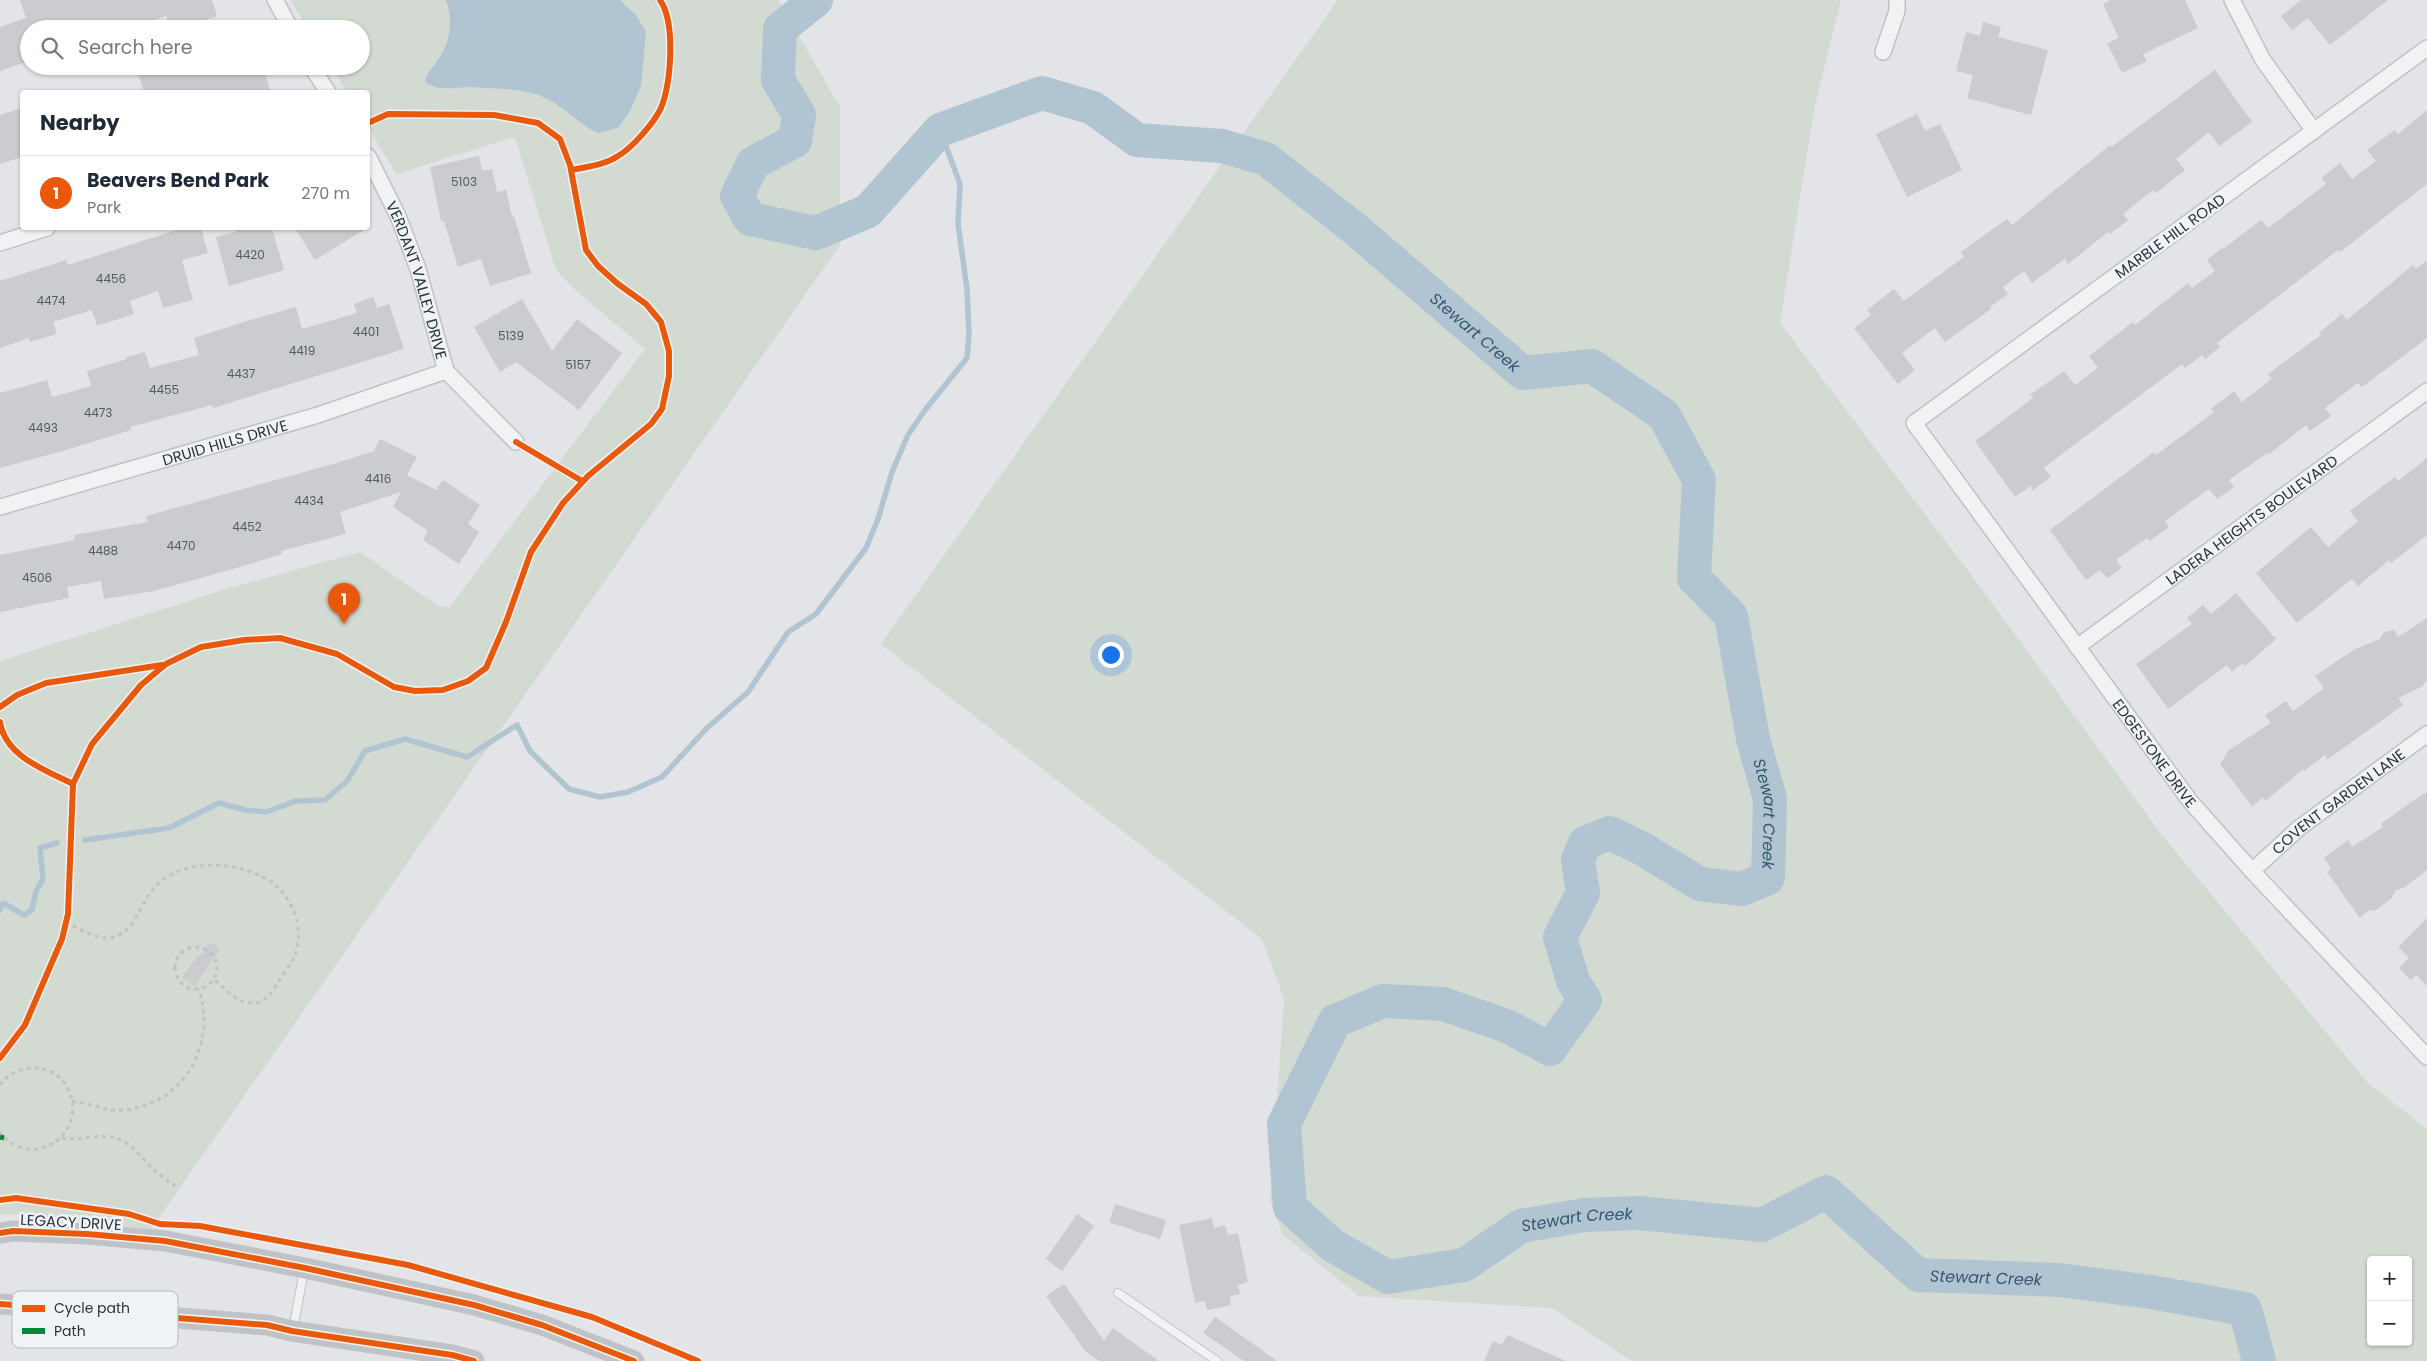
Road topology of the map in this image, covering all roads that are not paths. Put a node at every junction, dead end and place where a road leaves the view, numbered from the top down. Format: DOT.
graph roads {
  1 [pos="275,0"];
  2 [pos="1897,0"];
  3 [pos="2232,0"];
  4 [pos="286,20"];
  5 [pos="2427,48"];
  6 [pos="1883,52"];
  7 [pos="317,75"];
  8 [pos="327,90"];
  9 [pos="2314,131"];
  10 [pos="370,160"];
  11 [pos="41,230"];
  12 [pos="0,243"];
  13 [pos="446,371"];
  14 [pos="2427,392"];
  15 [pos="1914,423"];
  16 [pos="516,442"];
  17 [pos="0,507"];
  18 [pos="2077,647"];
  19 [pos="2427,734"];
  20 [pos="2252,871"];
  21 [pos="2427,1057"];
  22 [pos="0,1233"];
  23 [pos="305,1268"];
  24 [pos="1118,1293"];
  25 [pos="178,1317"];
  26 [pos="292,1331"];
  27 [pos="474,1361"];
  28 [pos="634,1361"];
  29 [pos="1217,1361"];
  1 -- 4 [label="street"];
  2 -- 6 [label="street"];
  3 -- 9 [label="street"];
  5 -- 9 [label="street, MARBLE HILL ROAD"];
  7 -- 8 [label="street"];
  9 -- 15 [label="street, MARBLE HILL ROAD"];
  10 -- 13 [label="street, VERDANT VALLEY DRIVE"];
  11 -- 12 [label="street"];
  13 -- 16 [label="street, VERDANT VALLEY DRIVE"];
  13 -- 17 [label="street, DRUID HILLS DRIVE"];
  14 -- 18 [label="street, LADERA HEIGHTS BOULEVARD"];
  15 -- 18 [label="street, EDGESTONE DRIVE"];
  18 -- 20 [label="street, EDGESTONE DRIVE"];
  19 -- 20 [label="street, COVENT GARDEN LANE"];
  20 -- 21 [label="street, EDGESTONE DRIVE"];
  22 -- 23 [label="main road, LEGACY DRIVE"];
  23 -- 26 [label="lane"];
  23 -- 28 [label="main road, LEGACY DRIVE"];
  24 -- 29 [label="lane"];
  25 -- 26 [label="main road"];
  26 -- 27 [label="main road"];
}
